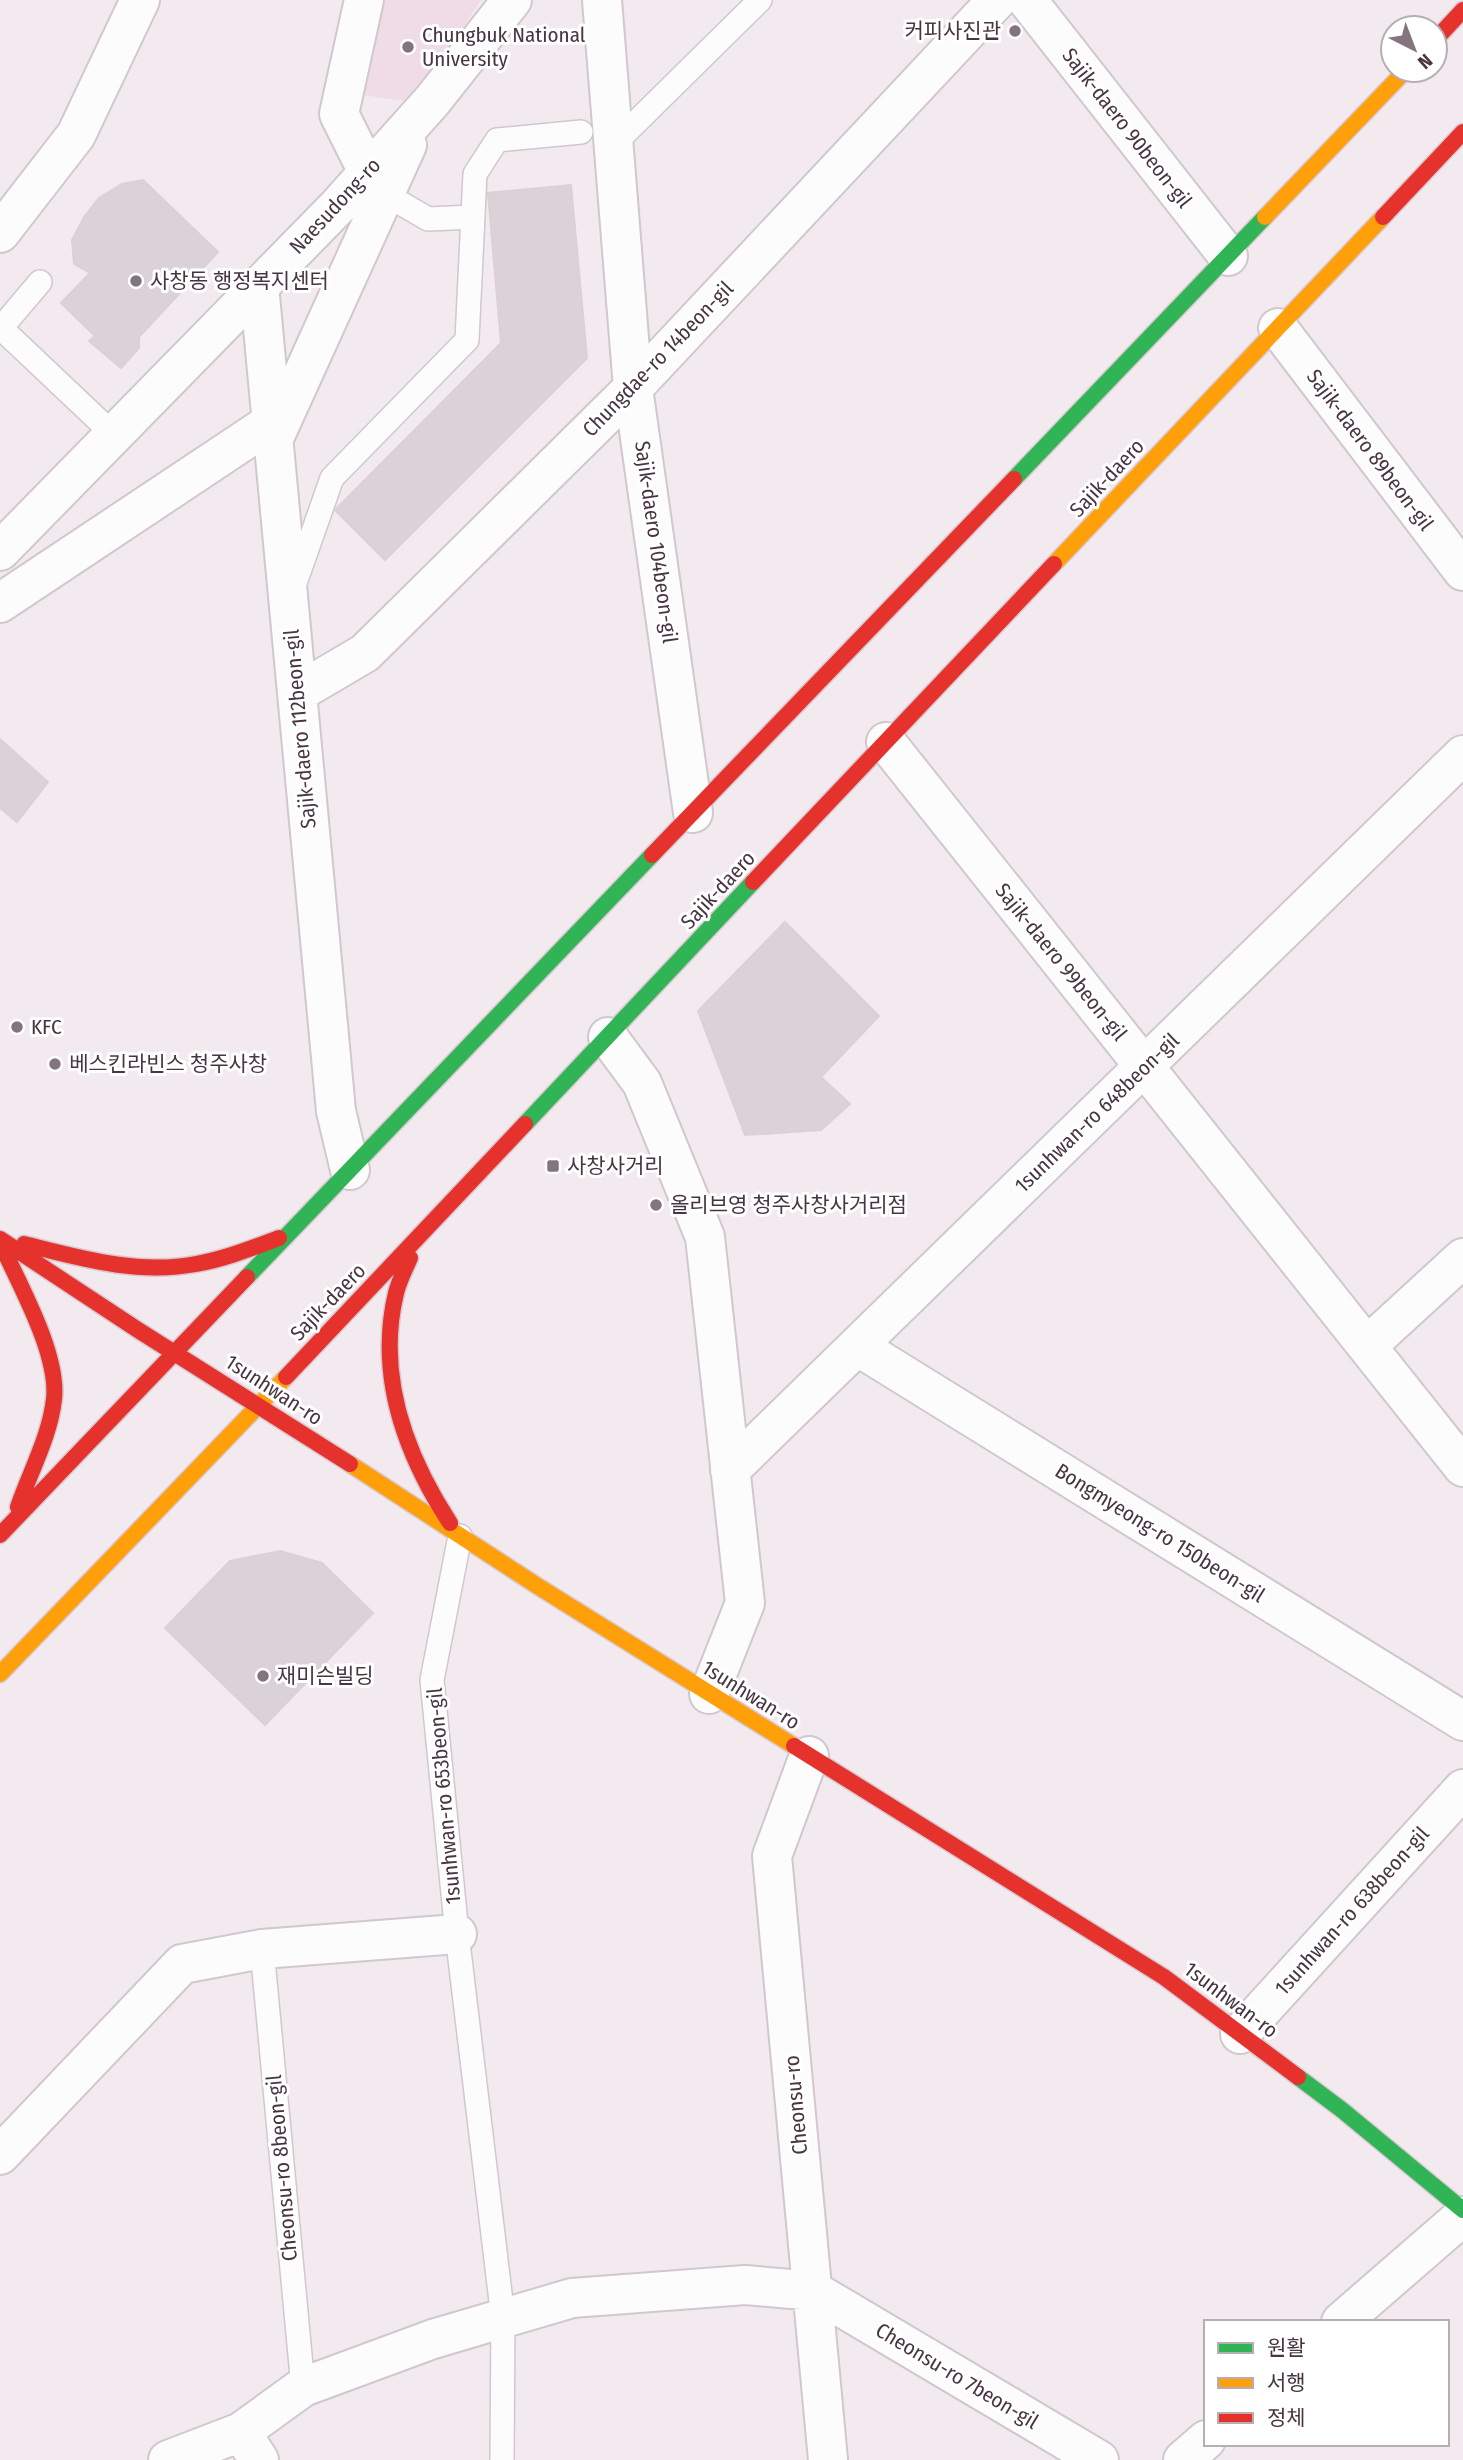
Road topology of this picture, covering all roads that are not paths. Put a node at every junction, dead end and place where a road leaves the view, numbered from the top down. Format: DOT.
graph roads {
  1 [pos="141,0"];
  2 [pos="364,0"];
  3 [pos="513,0"];
  4 [pos="602,0"];
  5 [pos="760,0"];
  6 [pos="997,0"];
  7 [pos="1027,0"];
  8 [pos="1463,10"];
  9 [pos="1449,25"];
  10 [pos="1393,84"];
  11 [pos="1463,132"];
  12 [pos="597,138"];
  13 [pos="376,183"];
  14 [pos="474,217"];
  15 [pos="0,233"];
  16 [pos="1227,256"];
  17 [pos="40,282"];
  18 [pos="259,285"];
  19 [pos="1278,328"];
  20 [pos="633,388"];
  21 [pos="272,430"];
  22 [pos="113,434"];
  23 [pos="0,551"];
  24 [pos="1463,571"];
  25 [pos="0,603"];
  26 [pos="288,603"];
  27 [pos="297,693"];
  28 [pos="886,742"];
  29 [pos="1463,755"];
  30 [pos="693,813"];
  31 [pos="608,1037"];
  32 [pos="1144,1066"];
  33 [pos="350,1171"];
  34 [pos="447,1206"];
  35 [pos="287,1235"];
  36 [pos="0,1240"];
  37 [pos="1463,1258"];
  38 [pos="858,1346"];
  39 [pos="1367,1346"];
  40 [pos="176,1351"];
  41 [pos="260,1405"];
  42 [pos="1463,1467"];
  43 [pos="730,1470"];
  44 [pos="12,1522"];
  45 [pos="0,1535"];
  46 [pos="460,1536"];
  47 [pos="0,1674"];
  48 [pos="709,1694"];
  49 [pos="1463,1721"];
  50 [pos="809,1756"];
  51 [pos="1463,1789"];
  52 [pos="457,1934"];
  53 [pos="262,1949"];
  54 [pos="1240,2034"];
  55 [pos="0,2155"];
  56 [pos="1463,2210"];
  57 [pos="1463,2216"];
  58 [pos="814,2291"];
  59 [pos="503,2318"];
  60 [pos="1343,2320"];
  61 [pos="303,2387"];
  62 [pos="1204,2442"];
  63 [pos="250,2446"];
  64 [pos="168,2460"];
  65 [pos="502,2460"];
  66 [pos="828,2460"];
  67 [pos="1100,2460"];
  68 [pos="1183,2460"];
  1 -- 15 [label="street"];
  2 -- 13 [label="street"];
  3 -- 13 [label="street, Naesudong-ro"];
  4 -- 12 [label="street, Sajik-daero 104beon-gil"];
  5 -- 12 [label="lane"];
  6 -- 20 [label="street, Chungdae-ro 14beon-gil"];
  7 -- 16 [label="street, Sajik-daero 90beon-gil"];
  8 -- 9 [label="main road"];
  10 -- 16 [label="main road"];
  11 -- 19 [label="main road, Sajik-daero"];
  12 -- 14 [label="lane"];
  12 -- 20 [label="street, Sajik-daero 104beon-gil"];
  13 -- 14 [label="lane"];
  13 -- 18 [label="street, Naesudong-ro"];
  13 -- 21 [label="street"];
  14 -- 26 [label="lane"];
  16 -- 30 [label="main road"];
  17 -- 22 [label="lane"];
  18 -- 21 [label="street, Sajik-daero 112beon-gil"];
  18 -- 22 [label="street, Naesudong-ro"];
  19 -- 24 [label="street, Sajik-daero 89beon-gil"];
  19 -- 28 [label="main road, Sajik-daero"];
  20 -- 27 [label="street, Chungdae-ro 14beon-gil"];
  20 -- 30 [label="street, Sajik-daero 104beon-gil"];
  21 -- 25 [label="street"];
  21 -- 26 [label="street, Sajik-daero 112beon-gil"];
  22 -- 23 [label="street, Naesudong-ro"];
  26 -- 27 [label="street, Sajik-daero 112beon-gil"];
  27 -- 33 [label="street, Sajik-daero 112beon-gil"];
  28 -- 31 [label="main road, Sajik-daero"];
  28 -- 32 [label="street, Sajik-daero 99beon-gil"];
  29 -- 32 [label="street, 1sunhwan-ro 648beon-gil"];
  30 -- 33 [label="main road"];
  31 -- 34 [label="main road, Sajik-daero"];
  31 -- 43 [label="street"];
  32 -- 38 [label="street, 1sunhwan-ro 648beon-gil"];
  32 -- 39 [label="street, Sajik-daero 99beon-gil"];
  33 -- 35 [label="main road"];
  34 -- 41 [label="main road, Sajik-daero"];
  34 -- 46 [label="main road"];
  35 -- 36 [label="main road"];
  35 -- 40 [label="main road"];
  36 -- 40 [label="main road, 1sunhwan-ro"];
  36 -- 44 [label="main road"];
  37 -- 39 [label="street"];
  38 -- 43 [label="street, 1sunhwan-ro 648beon-gil"];
  38 -- 49 [label="street, Bongmyeong-ro 150beon-gil"];
  39 -- 42 [label="street, Sajik-daero 99beon-gil"];
  40 -- 41 [label="main road, 1sunhwan-ro"];
  40 -- 44 [label="main road"];
  41 -- 46 [label="main road, 1sunhwan-ro"];
  41 -- 47 [label="main road, Sajik-daero"];
  43 -- 48 [label="street"];
  44 -- 45 [label="main road"];
  46 -- 48 [label="main road, 1sunhwan-ro"];
  46 -- 52 [label="lane, 1sunhwan-ro 653beon-gil"];
  48 -- 50 [label="main road, 1sunhwan-ro"];
  50 -- 54 [label="main road, 1sunhwan-ro"];
  50 -- 58 [label="street, Cheonsu-ro"];
  51 -- 54 [label="street, 1sunhwan-ro 638beon-gil"];
  52 -- 53 [label="street, 1sunhwan-ro 653beon-gil"];
  52 -- 59 [label="lane, 1sunhwan-ro 653beon-gil"];
  53 -- 55 [label="street, 1sunhwan-ro 653beon-gil"];
  53 -- 61 [label="lane, Cheonsu-ro 8beon-gil"];
  54 -- 56 [label="main road, 1sunhwan-ro"];
  57 -- 60 [label="street"];
  58 -- 59 [label="street"];
  58 -- 66 [label="street, Cheonsu-ro"];
  58 -- 67 [label="street, Cheonsu-ro 7beon-gil"];
  59 -- 61 [label="street"];
  59 -- 65 [label="lane"];
  61 -- 63 [label="street"];
  62 -- 68 [label="street"];
  63 -- 64 [label="street"];
}
